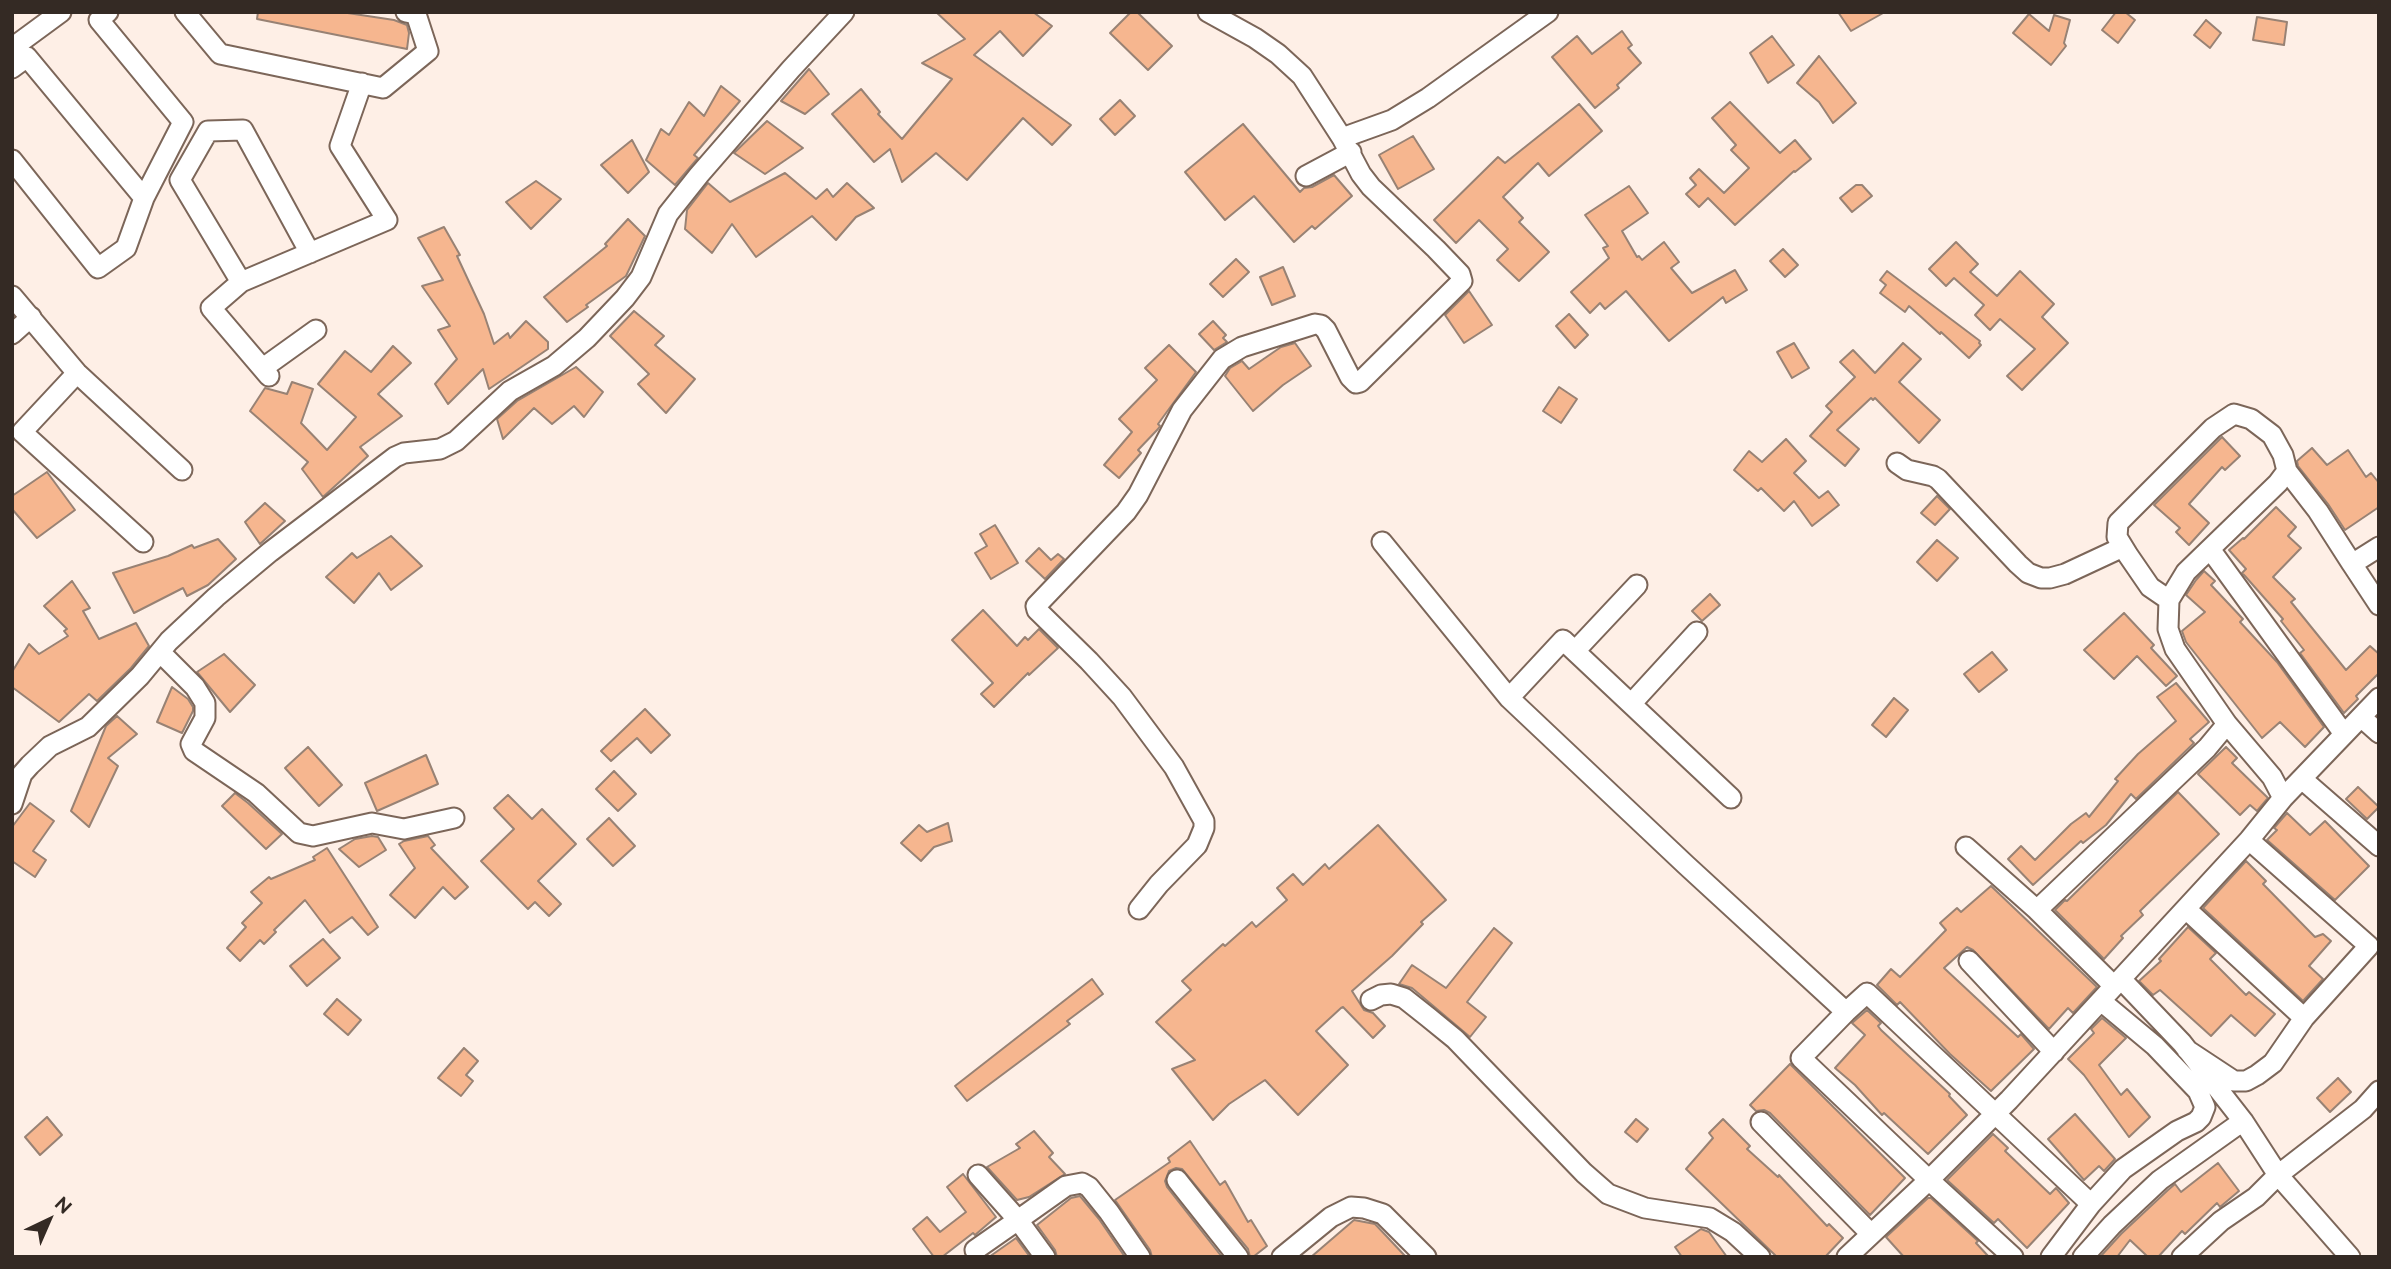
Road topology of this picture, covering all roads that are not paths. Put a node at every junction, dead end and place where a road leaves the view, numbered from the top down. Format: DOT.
graph roads {
  1 [pos="61,12"];
  2 [pos="108,12"];
  3 [pos="184,12"];
  4 [pos="407,12"];
  5 [pos="844,12"];
  6 [pos="1208,12"];
  7 [pos="1548,12"];
  8 [pos="12,48"];
  9 [pos="12,68"];
  10 [pos="362,83"];
  11 [pos="1346,145"];
  12 [pos="12,160"];
  13 [pos="1306,176"];
  14 [pos="144,198"];
  15 [pos="310,253"];
  16 [pos="241,282"];
  17 [pos="12,296"];
  18 [pos="31,317"];
  19 [pos="316,330"];
  20 [pos="12,334"];
  21 [pos="78,373"];
  22 [pos="1897,463"];
  23 [pos="182,470"];
  24 [pos="2287,471"];
  25 [pos="143,542"];
  26 [pos="1382,542"];
  27 [pos="2123,547"];
  28 [pos="2379,547"];
  29 [pos="2210,549"];
  30 [pos="2352,564"];
  31 [pos="1637,585"];
  32 [pos="2169,600"];
  33 [pos="2379,606"];
  34 [pos="1697,632"];
  35 [pos="1575,651"];
  36 [pos="160,652"];
  37 [pos="1508,698"];
  38 [pos="2379,698"];
  39 [pos="1631,704"];
  40 [pos="2361,717"];
  41 [pos="2227,724"];
  42 [pos="2379,733"];
  43 [pos="2344,734"];
  44 [pos="2302,779"];
  45 [pos="1731,797"];
  46 [pos="2283,798"];
  47 [pos="12,804"];
  48 [pos="454,818"];
  49 [pos="2249,840"];
  50 [pos="2379,846"];
  51 [pos="1966,847"];
  52 [pos="1139,909"];
  53 [pos="2186,909"];
  54 [pos="2037,910"];
  55 [pos="2374,940"];
  56 [pos="1969,961"];
  57 [pos="2112,989"];
  58 [pos="1371,1000"];
  59 [pos="1846,1012"];
  60 [pos="2304,1018"];
  61 [pos="2187,1050"];
  62 [pos="2054,1052"];
  63 [pos="2379,1091"];
  64 [pos="1994,1114"];
  65 [pos="2243,1121"];
  66 [pos="1761,1122"];
  67 [pos="978,1175"];
  68 [pos="2278,1175"];
  69 [pos="1177,1180"];
  70 [pos="1929,1180"];
  71 [pos="2091,1203"];
  72 [pos="1018,1220"];
  73 [pos="1871,1234"];
  74 [pos="975,1250"];
  75 [pos="1753,1255"];
  76 [pos="1045,1257"];
  77 [pos="1140,1257"];
  78 [pos="1238,1257"];
  79 [pos="1282,1257"];
  80 [pos="1426,1257"];
  81 [pos="1847,1257"];
  82 [pos="2013,1257"];
  83 [pos="2051,1257"];
  84 [pos="2083,1257"];
  85 [pos="2182,1257"];
  86 [pos="2350,1257"];
  1 -- 8 [label="street"];
  2 -- 14 [label="street"];
  3 -- 10 [label="street"];
  4 -- 10 [label="street"];
  5 -- 36 [label="street"];
  6 -- 11 [label="street"];
  7 -- 11 [label="street"];
  9 -- 14 [label="street"];
  10 -- 15 [label="street"];
  11 -- 13 [label="street"];
  11 -- 52 [label="street"];
  12 -- 14 [label="street"];
  15 -- 16 [label="street"];
  15 -- 16 [label="street"];
  16 -- 19 [label="street"];
  17 -- 18 [label="street"];
  18 -- 20 [label="street"];
  18 -- 21 [label="street"];
  21 -- 23 [label="street"];
  21 -- 25 [label="street"];
  22 -- 27 [label="street"];
  24 -- 27 [label="street"];
  24 -- 29 [label="street"];
  24 -- 30 [label="street"];
  26 -- 37 [label="street"];
  27 -- 32 [label="street"];
  28 -- 30 [label="street"];
  29 -- 32 [label="street"];
  29 -- 43 [label="street"];
  30 -- 33 [label="street"];
  31 -- 35 [label="street"];
  32 -- 41 [label="street"];
  34 -- 39 [label="street"];
  35 -- 37 [label="street"];
  35 -- 39 [label="street"];
  36 -- 47 [label="street"];
  36 -- 48 [label="street"];
  37 -- 59 [label="street"];
  38 -- 40 [label="street"];
  39 -- 45 [label="street"];
  40 -- 42 [label="street"];
  40 -- 43 [label="street"];
  41 -- 46 [label="street"];
  41 -- 54 [label="street"];
  43 -- 44 [label="street"];
  44 -- 46 [label="street"];
  44 -- 50 [label="street"];
  46 -- 49 [label="street"];
  49 -- 53 [label="street"];
  49 -- 55 [label="street"];
  51 -- 54 [label="street"];
  53 -- 57 [label="street"];
  53 -- 60 [label="street"];
  54 -- 57 [label="street"];
  55 -- 60 [label="street"];
  56 -- 62 [label="street"];
  57 -- 61 [label="street"];
  57 -- 62 [label="street"];
  57 -- 71 [label="street"];
  58 -- 75 [label="street"];
  59 -- 64 [label="street"];
  59 -- 70 [label="street"];
  60 -- 61 [label="street"];
  61 -- 65 [label="street"];
  62 -- 64 [label="street"];
  63 -- 68 [label="street"];
  64 -- 70 [label="street"];
  64 -- 71 [label="street"];
  65 -- 68 [label="street"];
  65 -- 84 [label="street"];
  66 -- 73 [label="street"];
  67 -- 72 [label="street"];
  68 -- 85 [label="street"];
  68 -- 86 [label="street"];
  69 -- 78 [label="street"];
  70 -- 73 [label="street"];
  70 -- 82 [label="street"];
  71 -- 83 [label="street"];
  72 -- 74 [label="street"];
  72 -- 76 [label="street"];
  72 -- 77 [label="street"];
  73 -- 81 [label="street"];
  79 -- 80 [label="street"];
}
